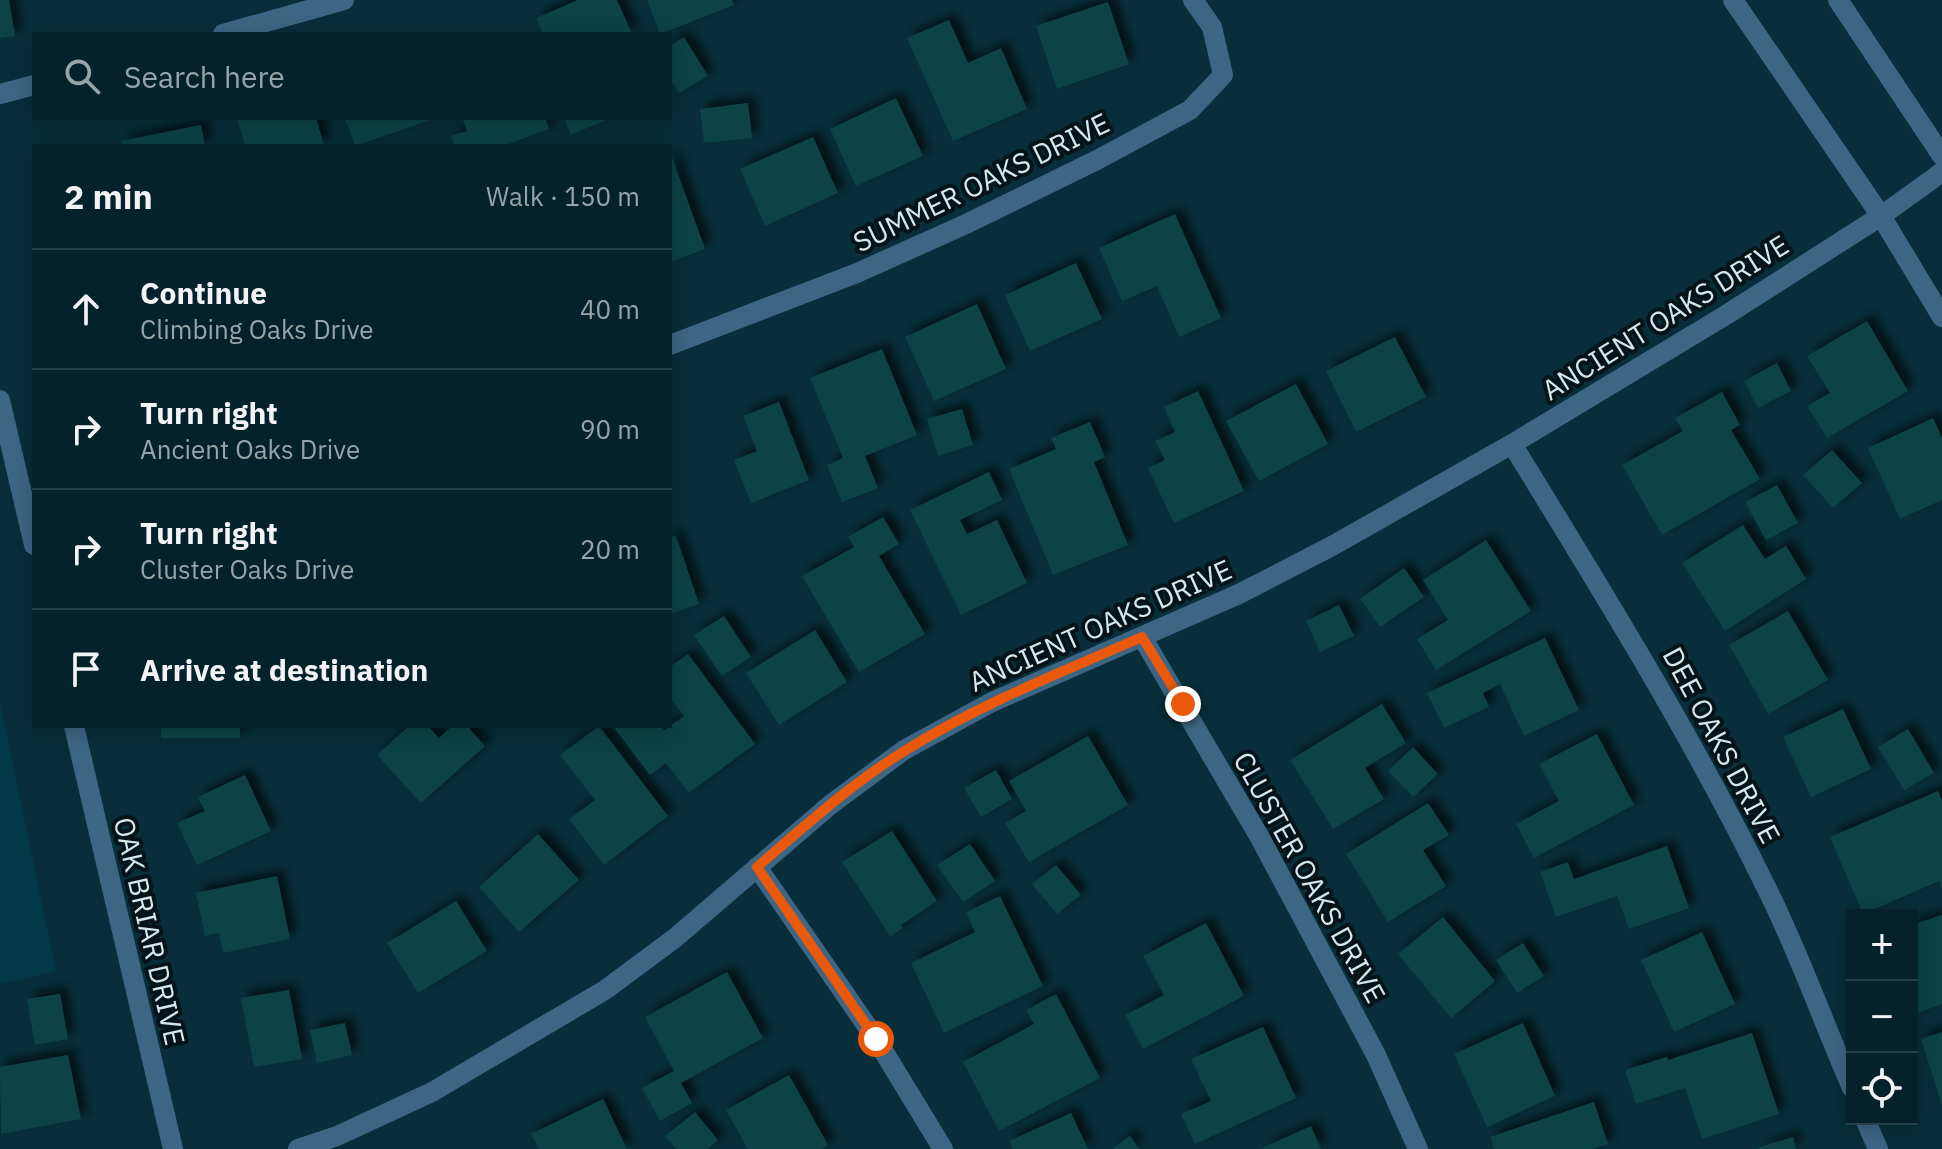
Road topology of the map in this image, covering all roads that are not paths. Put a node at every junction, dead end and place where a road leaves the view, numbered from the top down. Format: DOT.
graph roads {
  1 [pos="344,0"];
  2 [pos="1193,0"];
  3 [pos="1733,0"];
  4 [pos="1846,3"];
  5 [pos="230,32"];
  6 [pos="32,86"];
  7 [pos="0,94"];
  8 [pos="1942,156"];
  9 [pos="1942,172"];
  10 [pos="1881,216"];
  11 [pos="1942,317"];
  12 [pos="672,344"];
  13 [pos="0,400"];
  14 [pos="1512,444"];
  15 [pos="32,533"];
  16 [pos="1142,637"];
  17 [pos="74,728"];
  18 [pos="757,867"];
  19 [pos="1846,1074"];
  20 [pos="1868,1125"];
  21 [pos="173,1149"];
  22 [pos="298,1149"];
  23 [pos="943,1149"];
  24 [pos="1418,1149"];
  25 [pos="1878,1149"];
  1 -- 5 [label="street"];
  2 -- 12 [label="street, SUMMER OAKS DRIVE"];
  3 -- 10 [label="street"];
  4 -- 8 [label="street"];
  6 -- 7 [label="street"];
  9 -- 10 [label="street, ANCIENT OAKS DRIVE"];
  10 -- 11 [label="street"];
  10 -- 14 [label="street, ANCIENT OAKS DRIVE"];
  13 -- 15 [label="street"];
  14 -- 16 [label="street, ANCIENT OAKS DRIVE"];
  14 -- 19 [label="street, DEE OAKS DRIVE"];
  16 -- 18 [label="street, ANCIENT OAKS DRIVE"];
  16 -- 24 [label="street, CLUSTER OAKS DRIVE"];
  17 -- 21 [label="street, OAK BRIAR DRIVE"];
  18 -- 22 [label="street, ANCIENT OAKS DRIVE"];
  18 -- 23 [label="street"];
  20 -- 25 [label="street"];
}
